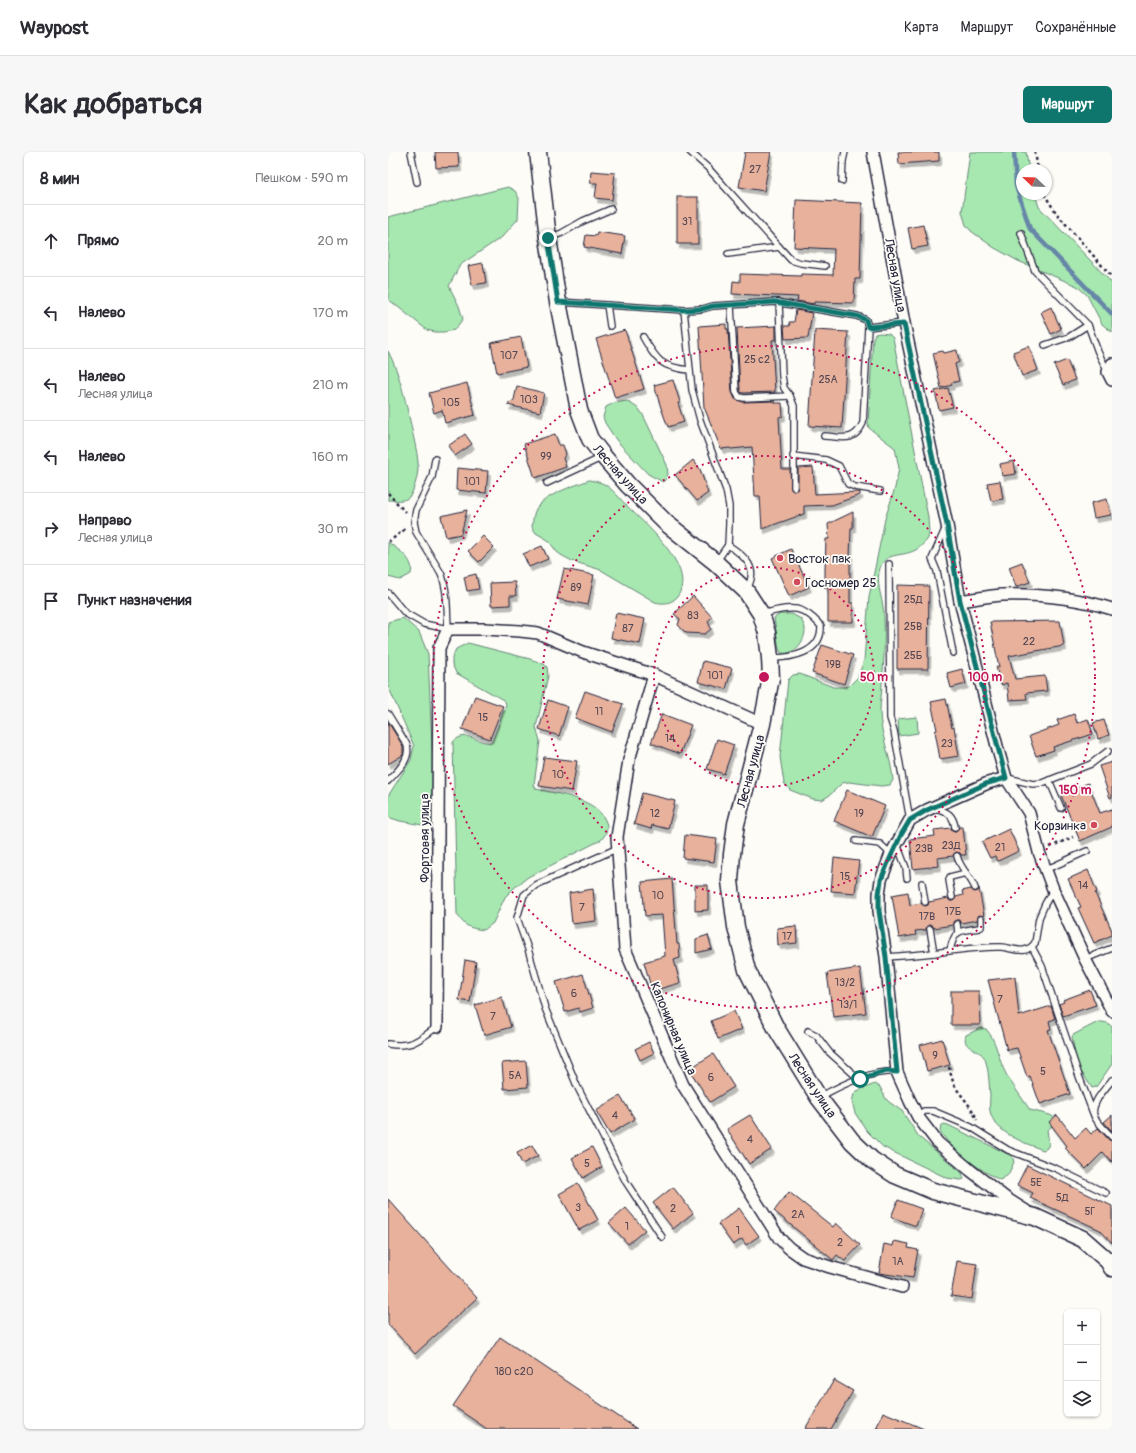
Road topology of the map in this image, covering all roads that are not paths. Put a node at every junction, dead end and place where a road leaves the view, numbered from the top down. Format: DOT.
graph roads {
  1 [pos="411,152"];
  2 [pos="538,152"];
  3 [pos="690,152"];
  4 [pos="845,152"];
  5 [pos="873,152"];
  6 [pos="842,181"];
  7 [pos="417,182"];
  8 [pos="611,209"];
  9 [pos="1020,233"];
  10 [pos="548,238"];
  11 [pos="779,246"];
  12 [pos="728,254"];
  13 [pos="825,266"];
  14 [pos="558,302"];
  15 [pos="779,302"];
  16 [pos="607,305"];
  17 [pos="731,306"];
  18 [pos="684,310"];
  19 [pos="904,324"];
  20 [pos="1088,325"];
  21 [pos="610,326"];
  22 [pos="868,327"];
  23 [pos="643,337"];
  24 [pos="1044,345"];
  25 [pos="690,370"];
  26 [pos="1111,372"];
  27 [pos="790,396"];
  28 [pos="824,436"];
  29 [pos="793,456"];
  30 [pos="604,457"];
  31 [pos="435,459"];
  32 [pos="547,483"];
  33 [pos="794,487"];
  34 [pos="880,491"];
  35 [pos="947,525"];
  36 [pos="728,545"];
  37 [pos="715,562"];
  38 [pos="889,564"];
  39 [pos="746,590"];
  40 [pos="388,593"];
  41 [pos="960,601"];
  42 [pos="1112,609"];
  43 [pos="761,614"];
  44 [pos="448,629"];
  45 [pos="953,653"];
  46 [pos="770,658"];
  47 [pos="654,676"];
  48 [pos="388,714"];
  49 [pos="762,724"];
  50 [pos="1108,751"];
  51 [pos="1006,778"];
  52 [pos="1049,780"];
  53 [pos="388,781"];
  54 [pos="934,807"];
  55 [pos="1061,808"];
  56 [pos="910,820"];
  57 [pos="955,827"];
  58 [pos="856,841"];
  59 [pos="897,843"];
  60 [pos="618,848"];
  61 [pos="1087,851"];
  62 [pos="891,854"];
  63 [pos="957,856"];
  64 [pos="1044,869"];
  65 [pos="966,873"];
  66 [pos="907,878"];
  67 [pos="922,882"];
  68 [pos="975,888"];
  69 [pos="1053,889"];
  70 [pos="952,898"];
  71 [pos="925,902"];
  72 [pos="981,919"];
  73 [pos="957,924"];
  74 [pos="930,929"];
  75 [pos="958,932"];
  76 [pos="1032,947"];
  77 [pos="1112,948"];
  78 [pos="950,950"];
  79 [pos="934,953"];
  80 [pos="886,957"];
  81 [pos="1085,959"];
  82 [pos="1112,1011"];
  83 [pos="437,1027"];
  84 [pos="808,1031"];
  85 [pos="388,1044"];
  86 [pos="897,1072"];
  87 [pos="860,1079"];
  88 [pos="1112,1080"];
  89 [pos="819,1098"];
  90 [pos="1093,1113"];
  91 [pos="918,1117"];
  92 [pos="1112,1137"];
  93 [pos="1106,1193"];
  94 [pos="1035,1217"];
  95 [pos="662,1237"];
  96 [pos="1112,1268"];
  97 [pos="902,1287"];
  1 -- 7 [label="lane"];
  2 -- 10 [label="main road, Лесная улица"];
  3 -- 11 [label="lane"];
  4 -- 6 [label="lane"];
  5 -- 19 [label="street, Лесная улица"];
  8 -- 10 [label="lane"];
  9 -- 20 [label="lane"];
  10 -- 14 [label="main road, Лесная улица"];
  11 -- 12 [label="lane"];
  11 -- 13 [label="lane"];
  14 -- 16 [label="lane"];
  14 -- 30 [label="main road, Лесная улица"];
  15 -- 17 [label="lane"];
  15 -- 22 [label="lane"];
  15 -- 27 [label="lane"];
  16 -- 18 [label="lane"];
  16 -- 21 [label="lane"];
  17 -- 18 [label="lane"];
  17 -- 27 [label="lane"];
  18 -- 25 [label="lane"];
  19 -- 22 [label="lane"];
  19 -- 35 [label="street, Лесная улица"];
  20 -- 24 [label="lane"];
  20 -- 26 [label="lane"];
  22 -- 28 [label="lane"];
  23 -- 25 [label="lane"];
  25 -- 36 [label="lane"];
  27 -- 29 [label="lane"];
  29 -- 33 [label="lane"];
  29 -- 34 [label="lane"];
  30 -- 32 [label="lane"];
  30 -- 37 [label="main road, Лесная улица"];
  31 -- 44 [label="lane"];
  35 -- 41 [label="street, Лесная улица"];
  35 -- 45 [label="lane"];
  36 -- 37 [label="lane"];
  36 -- 39 [label="lane"];
  37 -- 39 [label="main road, Лесная улица"];
  38 -- 56 [label="lane"];
  39 -- 43 [label="main road, Лесная улица"];
  40 -- 44 [label="lane"];
  41 -- 42 [label="street"];
  41 -- 51 [label="street, Лесная улица"];
  43 -- 46 [label="main road, Лесная улица"];
  43 -- 46 [label="lane"];
  44 -- 47 [label="street"];
  44 -- 83 [label="street, Фортовая улица"];
  46 -- 49 [label="main road, Лесная улица"];
  47 -- 49 [label="street"];
  47 -- 60 [label="street, Капонирная улица"];
  48 -- 53 [label="lane"];
  49 -- 89 [label="main road, Лесная улица"];
  50 -- 52 [label="lane"];
  51 -- 52 [label="lane"];
  51 -- 54 [label="street"];
  51 -- 64 [label="street, Лесная улица"];
  52 -- 55 [label="lane"];
  54 -- 56 [label="street"];
  54 -- 57 [label="lane"];
  56 -- 59 [label="street"];
  58 -- 62 [label="lane"];
  59 -- 62 [label="street"];
  59 -- 66 [label="lane"];
  60 -- 95 [label="lane"];
  60 -- 97 [label="street, Капонирная улица"];
  61 -- 64 [label="lane"];
  62 -- 80 [label="street"];
  63 -- 65 [label="lane"];
  64 -- 69 [label="street, Лесная улица"];
  65 -- 68 [label="lane"];
  65 -- 70 [label="lane"];
  67 -- 71 [label="lane"];
  69 -- 76 [label="lane"];
  69 -- 81 [label="street, Лесная улица"];
  72 -- 75 [label="lane"];
  73 -- 75 [label="lane"];
  74 -- 79 [label="lane"];
  75 -- 78 [label="lane"];
  76 -- 78 [label="lane"];
  76 -- 90 [label="lane"];
  77 -- 81 [label="lane"];
  78 -- 79 [label="lane"];
  79 -- 80 [label="lane"];
  80 -- 86 [label="street"];
  81 -- 82 [label="street, Лесная улица"];
  83 -- 85 [label="lane"];
  84 -- 87 [label="lane"];
  86 -- 87 [label="lane"];
  86 -- 91 [label="street"];
  87 -- 89 [label="lane"];
  88 -- 90 [label="lane"];
  89 -- 94 [label="main road, Лесная улица"];
  90 -- 92 [label="lane"];
  91 -- 93 [label="lane"];
  91 -- 94 [label="street"];
  94 -- 96 [label="main road, Лесная улица"];
}
